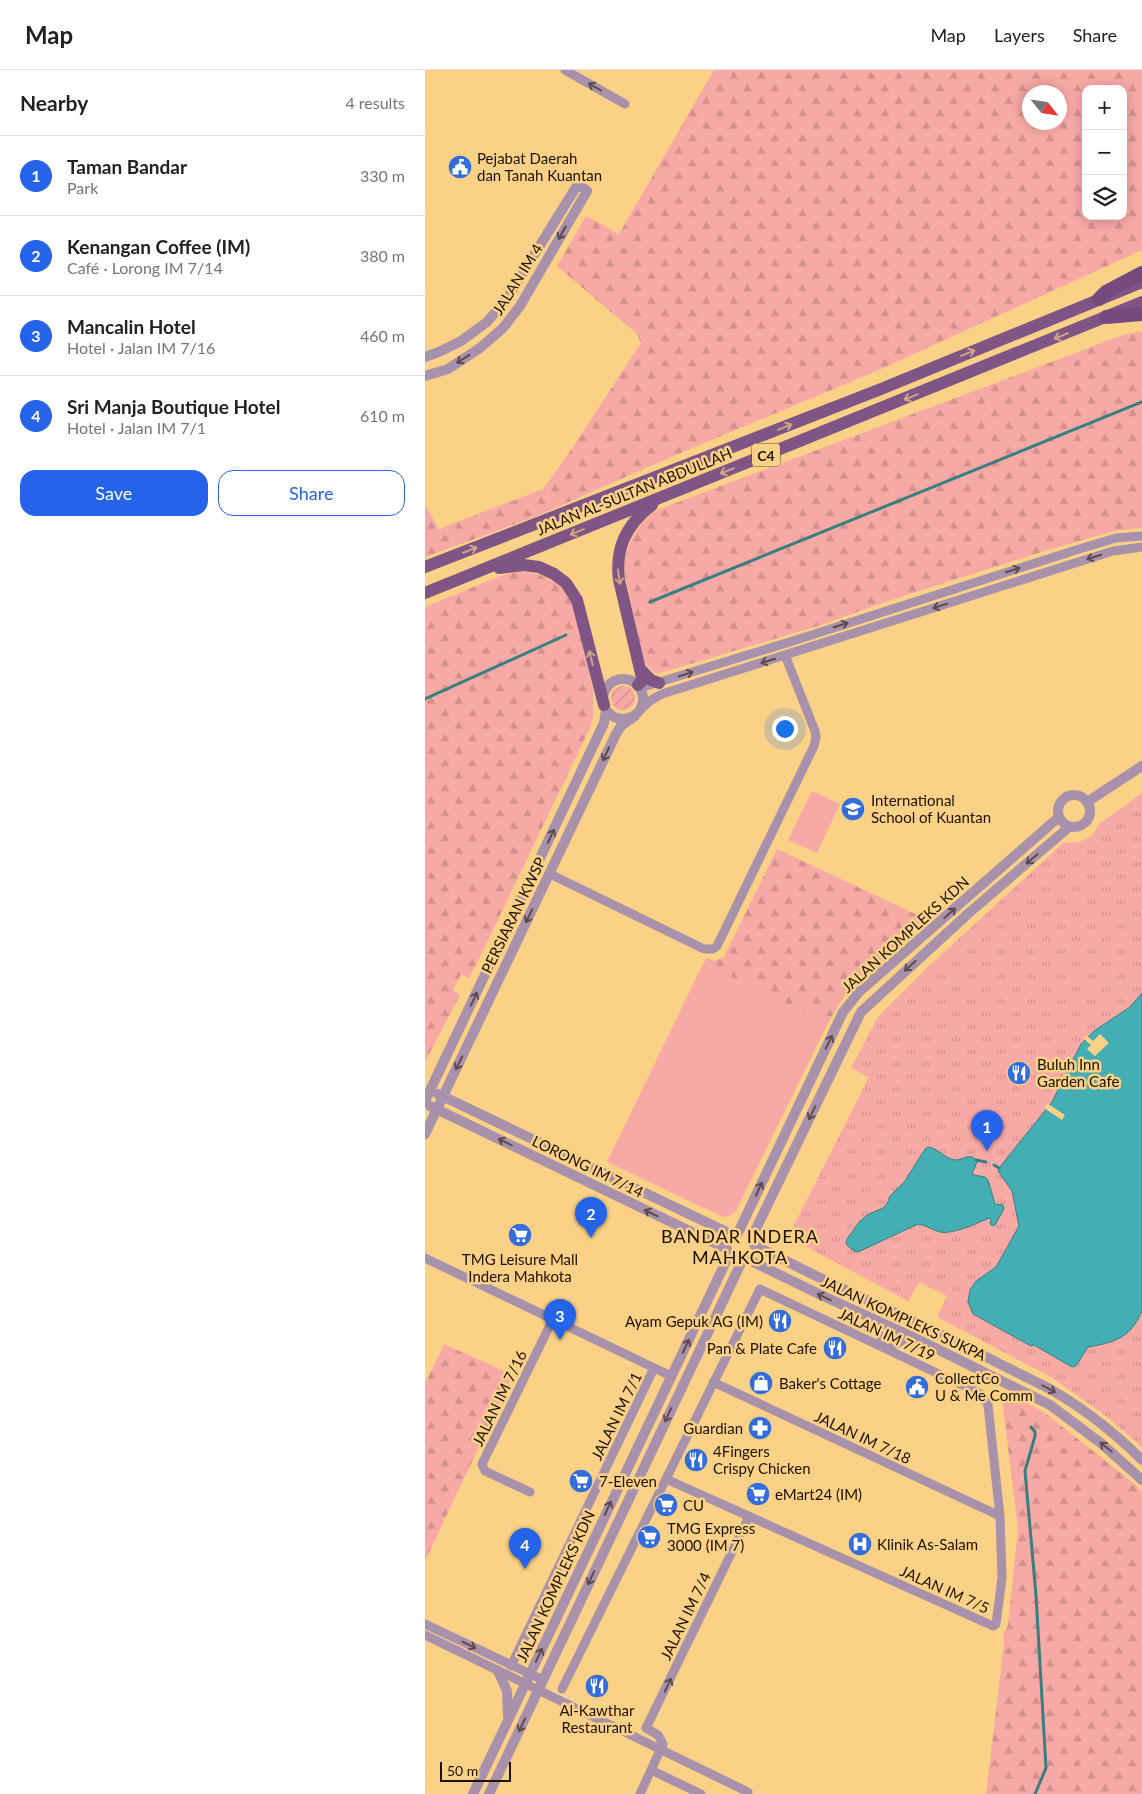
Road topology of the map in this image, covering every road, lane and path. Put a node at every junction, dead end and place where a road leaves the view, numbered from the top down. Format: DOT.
graph roads {
  1 [pos="565,70"];
  2 [pos="625,104"];
  3 [pos="1142,273"];
  4 [pos="1142,282"];
  5 [pos="1099,299"];
  6 [pos="1142,302"];
  7 [pos="1142,314"];
  8 [pos="1106,317"];
  9 [pos="425,357"];
  10 [pos="425,376"];
  11 [pos="667,495"];
  12 [pos="1142,536"];
  13 [pos="1142,547"];
  14 [pos="425,568"];
  15 [pos="483,570"];
  16 [pos="989,577"];
  17 [pos="993,590"];
  18 [pos="425,594"];
  19 [pos="796,640"];
  20 [pos="799,651"];
  21 [pos="785,656"];
  22 [pos="639,667"];
  23 [pos="659,683"];
  24 [pos="639,686"];
  25 [pos="605,707"];
  26 [pos="637,714"];
  27 [pos="1142,766"];
  28 [pos="1087,802"];
  29 [pos="1059,817"];
  30 [pos="1069,826"];
  31 [pos="550,874"];
  32 [pos="529,881"];
  33 [pos="543,888"];
  34 [pos="849,1003"];
  35 [pos="861,1012"];
  36 [pos="430,1090"];
  37 [pos="443,1096"];
  38 [pos="425,1102"];
  39 [pos="437,1109"];
  40 [pos="425,1134"];
  41 [pos="735,1234"];
  42 [pos="753,1242"];
  43 [pos="728,1252"];
  44 [pos="425,1258"];
  45 [pos="745,1260"];
  46 [pos="553,1319"];
  47 [pos="873,1319"];
  48 [pos="913,1337"];
  49 [pos="885,1348"];
  50 [pos="654,1368"];
  51 [pos="671,1376"];
  52 [pos="713,1382"];
  53 [pos="1142,1460"];
  54 [pos="666,1479"];
  55 [pos="1142,1480"];
  56 [pos="530,1492"];
  57 [pos="749,1516"];
  58 [pos="1000,1516"];
  59 [pos="425,1624"];
  60 [pos="993,1626"];
  61 [pos="425,1636"];
  62 [pos="511,1666"];
  63 [pos="498,1671"];
  64 [pos="527,1679"];
  65 [pos="543,1680"];
  66 [pos="562,1689"];
  67 [pos="538,1691"];
  68 [pos="507,1721"];
  69 [pos="661,1750"];
  70 [pos="651,1770"];
  71 [pos="748,1793"];
  72 [pos="473,1794"];
  73 [pos="489,1794"];
  74 [pos="640,1794"];
  75 [pos="701,1794"];
  2 -- 1 [label="street, one-way"];
  3 -- 5 [label="highway"];
  4 -- 5 [label="main road, JALAN AL-SULTAN ABDULLAH"];
  14 -- 5 [label="main road, JALAN AL-SULTAN ABDULLAH / C4, one-way"];
  6 -- 8 [label="main road, JALAN AL-SULTAN ABDULLAH"];
  7 -- 8 [label="highway"];
  8 -- 11 [label="main road, JALAN AL-SULTAN ABDULLAH / C4, one-way"];
  9 -- 10 [label="street, JALAN IM 4, one-way"];
  11 -- 15 [label="main road, JALAN AL-SULTAN ABDULLAH / C4, one-way"];
  11 -- 22 [label="main road, one-way"];
  16 -- 12 [label="street, one-way"];
  13 -- 17 [label="street, one-way"];
  15 -- 18 [label="main road, JALAN AL-SULTAN ABDULLAH / C4"];
  25 -- 15 [label="main road, one-way"];
  16 -- 17 [label="street"];
  19 -- 16 [label="street, one-way"];
  17 -- 20 [label="street, one-way"];
  19 -- 20 [label="street"];
  23 -- 19 [label="street, one-way"];
  20 -- 21 [label="street"];
  21 -- 26 [label="street, one-way"];
  21 -- 31 [label="street"];
  22 -- 23 [label="main road"];
  22 -- 24 [label="main road"];
  23 -- 24 [label="street"];
  24 -- 25 [label="street, PERSIARAN KWSP"];
  24 -- 26 [label="street"];
  25 -- 26 [label="street"];
  32 -- 25 [label="street, PERSIARAN KWSP, one-way"];
  26 -- 31 [label="street, PERSIARAN KWSP, one-way"];
  27 -- 28 [label="street"];
  28 -- 29 [label="street"];
  28 -- 30 [label="street"];
  29 -- 30 [label="street"];
  34 -- 29 [label="street, JALAN KOMPLEKS KDN, one-way"];
  30 -- 35 [label="street, JALAN KOMPLEKS KDN, one-way"];
  31 -- 33 [label="street, PERSIARAN KWSP"];
  32 -- 33 [label="street"];
  36 -- 32 [label="street, PERSIARAN KWSP, one-way"];
  33 -- 37 [label="street, PERSIARAN KWSP, one-way"];
  34 -- 35 [label="street"];
  41 -- 34 [label="street, JALAN KOMPLEKS KDN, one-way"];
  35 -- 42 [label="street, JALAN KOMPLEKS KDN, one-way"];
  36 -- 37 [label="street, LORONG IM 7/14"];
  36 -- 38 [label="street, PERSIARAN KWSP"];
  37 -- 39 [label="street, PERSIARAN KWSP"];
  37 -- 41 [label="street, LORONG IM 7/14"];
  38 -- 39 [label="street, LORONG IM 7/14"];
  39 -- 40 [label="street, PERSIARAN KWSP"];
  43 -- 39 [label="street, LORONG IM 7/14, one-way"];
  41 -- 42 [label="street"];
  41 -- 43 [label="street"];
  42 -- 45 [label="street"];
  42 -- 53 [label="street, JALAN KOMPLEKS SUKPA, one-way"];
  43 -- 45 [label="street"];
  51 -- 43 [label="street, JALAN KOMPLEKS KDN, one-way"];
  44 -- 46 [label="street"];
  47 -- 45 [label="street, JALAN KOMPLEKS SUKPA, one-way"];
  45 -- 65 [label="street, JALAN KOMPLEKS KDN, one-way"];
  46 -- 50 [label="street"];
  46 -- 56 [label="street, JALAN IM 7/16"];
  47 -- 48 [label="street, JALAN KOMPLEKS SUKPA"];
  47 -- 49 [label="street"];
  48 -- 49 [label="street"];
  55 -- 48 [label="street, JALAN KOMPLEKS SUKPA, one-way"];
  49 -- 52 [label="street, JALAN IM 7/19"];
  49 -- 58 [label="street, JALAN IM 7/19"];
  50 -- 51 [label="street"];
  50 -- 62 [label="street, JALAN IM 7/1"];
  64 -- 51 [label="street, JALAN KOMPLEKS KDN, one-way"];
  52 -- 54 [label="street, JALAN IM 7/19"];
  52 -- 58 [label="street, JALAN IM 7/18"];
  54 -- 57 [label="street, JALAN IM 7/5"];
  54 -- 66 [label="street"];
  57 -- 60 [label="street, JALAN IM 7/5"];
  69 -- 57 [label="street, JALAN IM 7/4, one-way"];
  58 -- 60 [label="street, JALAN IM 7/19"];
  59 -- 62 [label="street, one-way"];
  61 -- 63 [label="street"];
  62 -- 64 [label="street"];
  63 -- 64 [label="street"];
  63 -- 68 [label="street"];
  64 -- 65 [label="street"];
  64 -- 67 [label="street"];
  64 -- 68 [label="street, JALAN KOMPLEKS KDN"];
  65 -- 67 [label="street, JALAN KOMPLEKS KDN"];
  67 -- 69 [label="street"];
  67 -- 73 [label="street, JALAN KOMPLEKS KDN, one-way"];
  68 -- 72 [label="street, JALAN KOMPLEKS KDN"];
  69 -- 70 [label="street"];
  69 -- 71 [label="street"];
  70 -- 74 [label="street"];
  70 -- 75 [label="street"];
}
